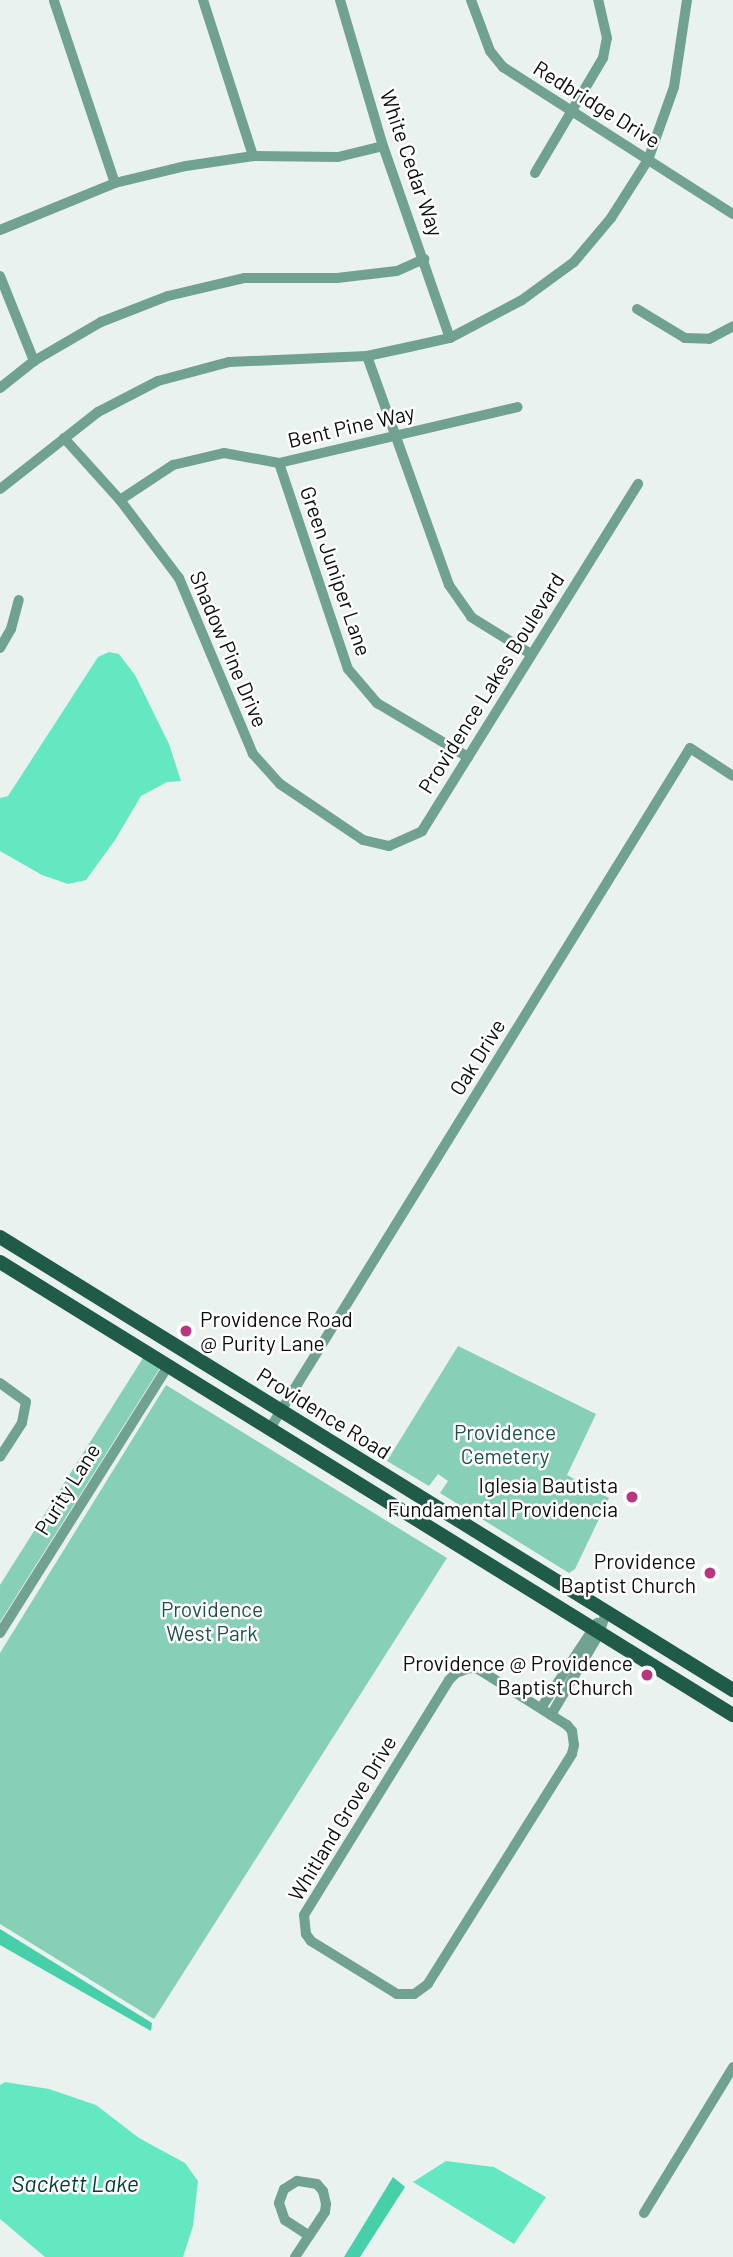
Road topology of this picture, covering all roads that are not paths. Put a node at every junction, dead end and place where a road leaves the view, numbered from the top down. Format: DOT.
graph roads {
  1 [pos="203,0"];
  2 [pos="340,0"];
  3 [pos="471,0"];
  4 [pos="598,0"];
  5 [pos="687,0"];
  6 [pos="54,1"];
  7 [pos="571,113"];
  8 [pos="383,146"];
  9 [pos="253,156"];
  10 [pos="648,160"];
  11 [pos="535,173"];
  12 [pos="115,183"];
  13 [pos="733,214"];
  14 [pos="0,230"];
  15 [pos="424,259"];
  16 [pos="0,276"];
  17 [pos="637,309"];
  18 [pos="733,326"];
  19 [pos="450,338"];
  20 [pos="366,356"];
  21 [pos="34,362"];
  22 [pos="0,388"];
  23 [pos="518,407"];
  24 [pos="395,435"];
  25 [pos="64,438"];
  26 [pos="279,463"];
  27 [pos="638,484"];
  28 [pos="0,489"];
  29 [pos="120,500"];
  30 [pos="19,600"];
  31 [pos="0,648"];
  32 [pos="531,654"];
  33 [pos="468,757"];
  34 [pos="733,776"];
  35 [pos="345,828"];
  36 [pos="0,1237"];
  37 [pos="0,1262"];
  38 [pos="168,1366"];
  39 [pos="0,1383"];
  40 [pos="281,1411"];
  41 [pos="269,1430"];
  42 [pos="0,1457"];
  43 [pos="606,1613"];
  44 [pos="595,1632"];
  45 [pos="0,1633"];
  46 [pos="733,1690"];
  47 [pos="546,1712"];
  48 [pos="733,1715"];
  49 [pos="733,2067"];
  50 [pos="644,2213"];
  51 [pos="308,2235"];
  52 [pos="295,2257"];
  1 -- 9 [label="street"];
  2 -- 8 [label="street, White Cedar Way"];
  3 -- 7 [label="street, Redbridge Drive"];
  4 -- 7 [label="street"];
  5 -- 10 [label="street"];
  6 -- 12 [label="street"];
  7 -- 10 [label="street, Redbridge Drive"];
  7 -- 11 [label="street"];
  8 -- 9 [label="street"];
  8 -- 15 [label="street, White Cedar Way"];
  9 -- 12 [label="street"];
  10 -- 13 [label="street, Redbridge Drive"];
  10 -- 19 [label="street"];
  12 -- 14 [label="street"];
  15 -- 19 [label="street, White Cedar Way"];
  15 -- 21 [label="street"];
  16 -- 21 [label="street"];
  17 -- 18 [label="street"];
  19 -- 20 [label="street"];
  20 -- 24 [label="street"];
  20 -- 25 [label="street"];
  21 -- 22 [label="street"];
  23 -- 24 [label="street, Bent Pine Way"];
  24 -- 26 [label="street, Bent Pine Way"];
  24 -- 32 [label="street"];
  25 -- 28 [label="street"];
  25 -- 29 [label="street, Shadow Pine Drive"];
  26 -- 29 [label="street, Bent Pine Way"];
  26 -- 33 [label="street, Green Juniper Lane"];
  27 -- 32 [label="street, Providence Lakes Boulevard"];
  29 -- 35 [label="street, Shadow Pine Drive"];
  30 -- 31 [label="street"];
  32 -- 33 [label="street, Providence Lakes Boulevard"];
  33 -- 35 [label="street, Providence Lakes Boulevard"];
  34 -- 40 [label="street, Oak Drive"];
  36 -- 40 [label="main road, Providence Road"];
  37 -- 38 [label="main road, Providence Road"];
  38 -- 41 [label="main road, Providence Road"];
  38 -- 45 [label="street, Purity Lane"];
  39 -- 42 [label="street"];
  40 -- 41 [label="street, Oak Drive"];
  40 -- 43 [label="main road, Providence Road"];
  41 -- 44 [label="main road, Providence Road"];
  43 -- 44 [label="street"];
  43 -- 46 [label="main road, Providence Road"];
  44 -- 47 [label="street"];
  44 -- 48 [label="main road, Providence Road"];
  47 -- 47 [label="street, Whitland Grove Drive"];
  49 -- 50 [label="street"];
  51 -- 51 [label="street"];
  51 -- 52 [label="street"];
}
